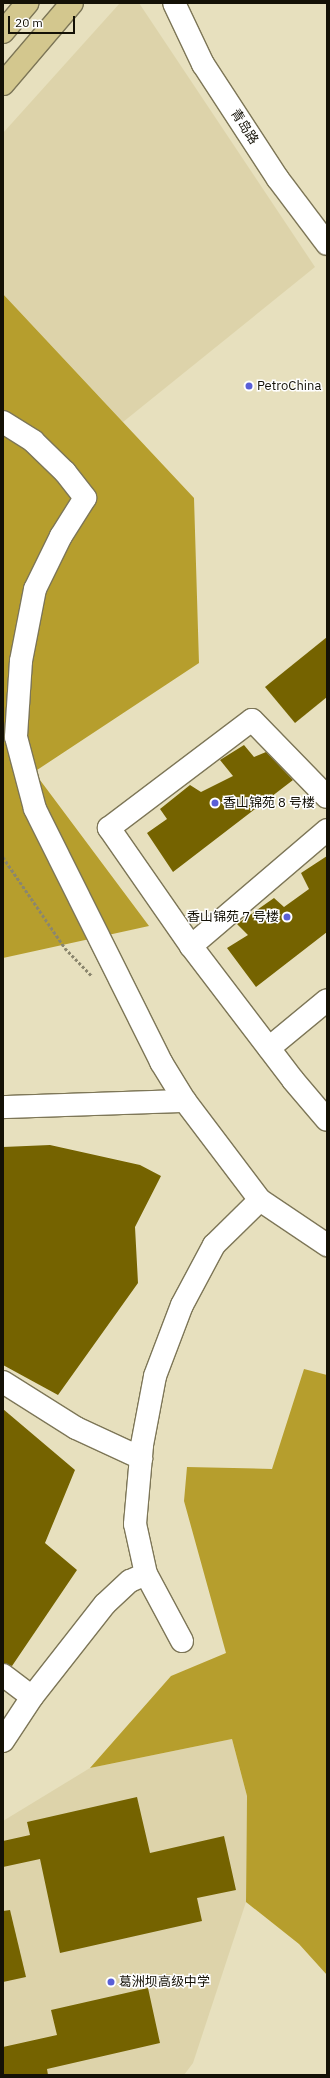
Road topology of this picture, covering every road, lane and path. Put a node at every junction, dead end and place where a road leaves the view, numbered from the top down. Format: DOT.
graph roads {
  1 [pos="27,3"];
  2 [pos="72,3"];
  3 [pos="174,3"];
  4 [pos="3,32"];
  5 [pos="3,84"];
  6 [pos="327,244"];
  7 [pos="3,422"];
  8 [pos="327,797"];
  9 [pos="327,830"];
  10 [pos="3,857"];
  11 [pos="191,946"];
  12 [pos="93,977"];
  13 [pos="327,1000"];
  14 [pos="269,1048"];
  15 [pos="185,1101"];
  16 [pos="3,1107"];
  17 [pos="327,1120"];
  18 [pos="260,1200"];
  19 [pos="327,1245"];
  20 [pos="3,1382"];
  21 [pos="141,1458"];
  22 [pos="146,1574"];
  23 [pos="182,1641"];
  24 [pos="3,1675"];
  25 [pos="32,1696"];
  26 [pos="3,1741"];
  1 -- 4 [label="main road"];
  2 -- 5 [label="main road"];
  3 -- 6 [label="street, 青岛路"];
  7 -- 15 [label="street"];
  8 -- 11 [label="street"];
  9 -- 11 [label="street"];
  10 -- 12 [label="path"];
  11 -- 14 [label="street"];
  13 -- 14 [label="street"];
  14 -- 17 [label="street"];
  15 -- 16 [label="street"];
  15 -- 18 [label="street"];
  18 -- 19 [label="street"];
  18 -- 21 [label="street"];
  20 -- 21 [label="street"];
  21 -- 22 [label="street"];
  22 -- 23 [label="street"];
  22 -- 25 [label="street"];
  24 -- 25 [label="street"];
  25 -- 26 [label="street"];
}
